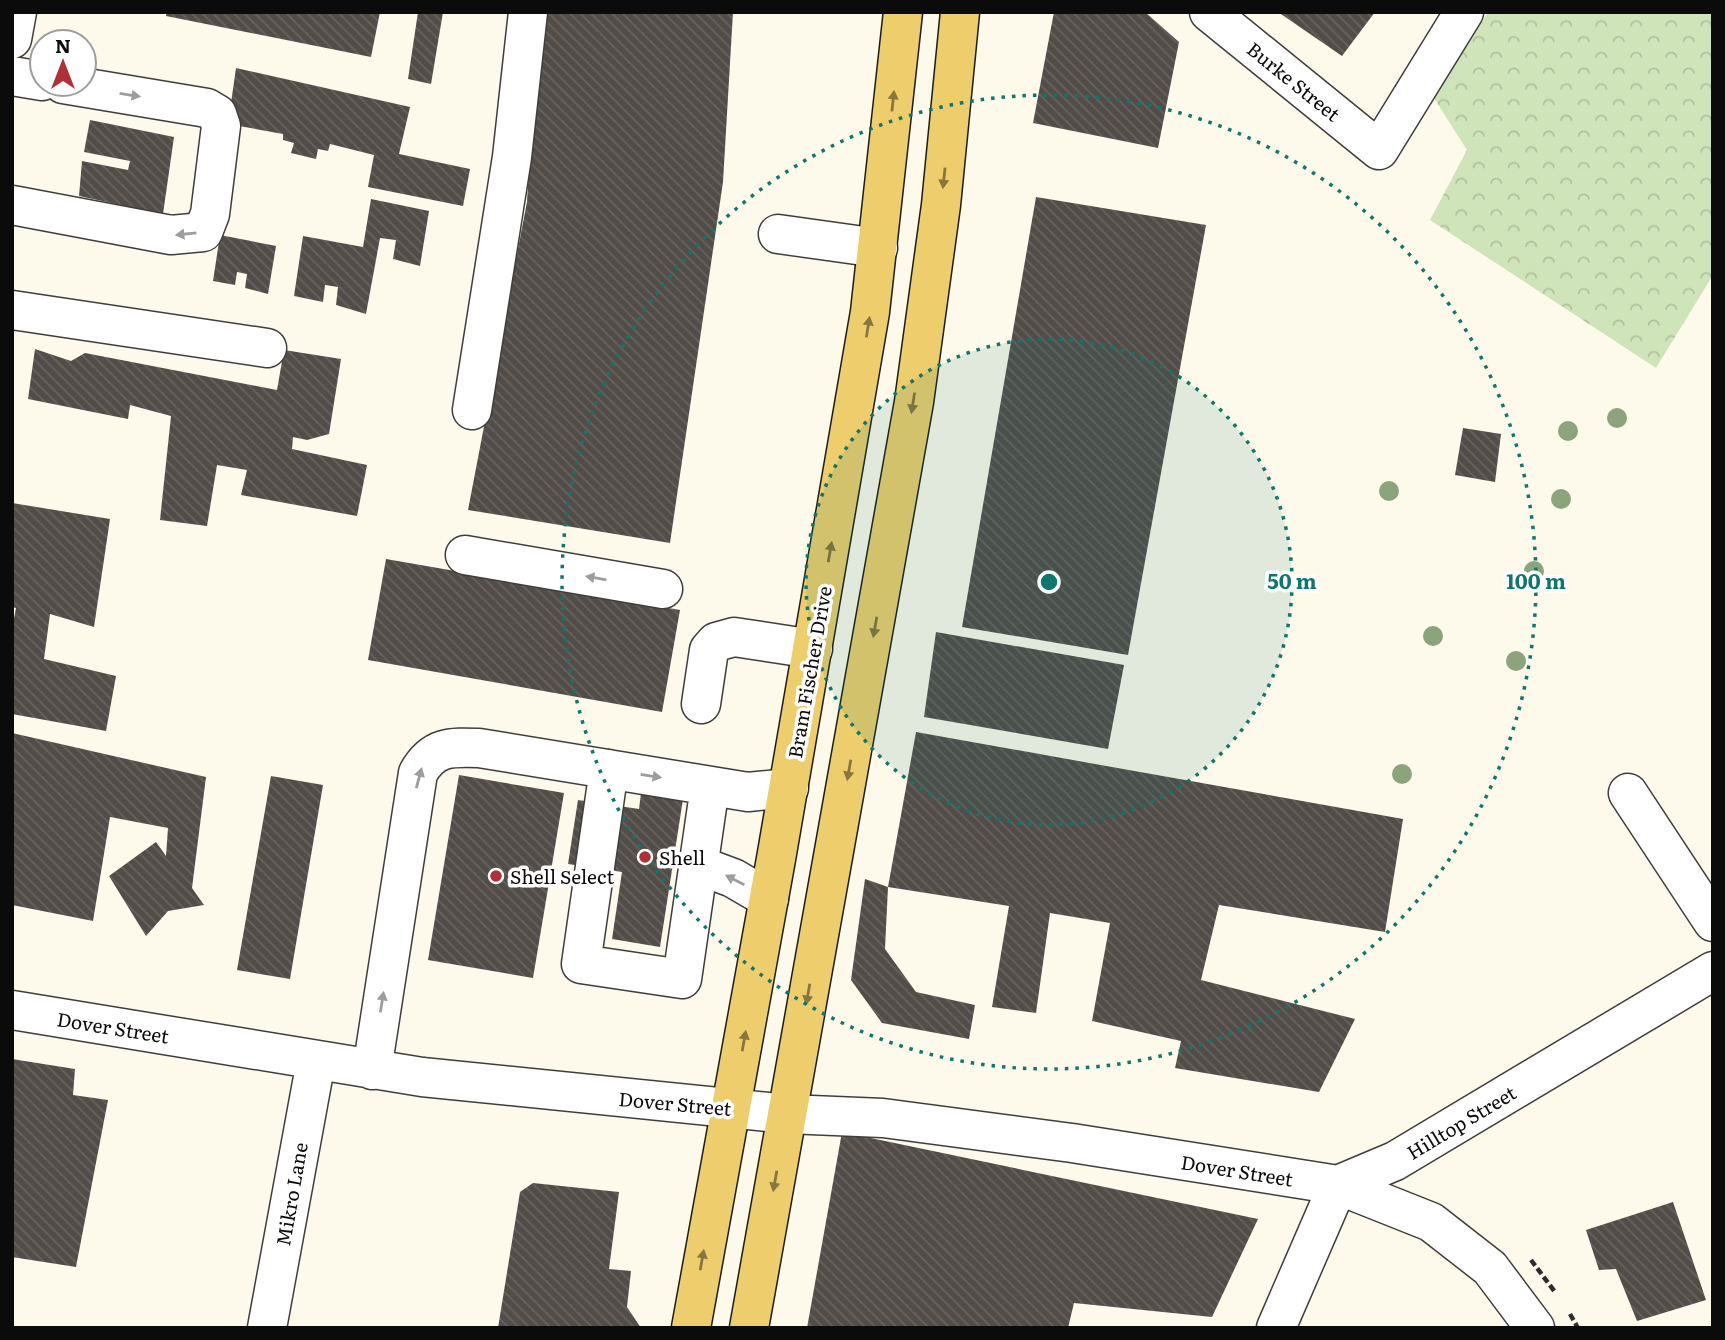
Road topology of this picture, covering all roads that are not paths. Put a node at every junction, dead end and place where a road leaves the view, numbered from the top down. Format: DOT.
graph roads {
  1 [pos="17,12"];
  2 [pos="527,12"];
  3 [pos="903,12"];
  4 [pos="960,12"];
  5 [pos="1209,12"];
  6 [pos="1464,12"];
  7 [pos="12,39"];
  8 [pos="98,90"];
  9 [pos="12,205"];
  10 [pos="778,234"];
  11 [pos="878,248"];
  12 [pos="12,310"];
  13 [pos="267,348"];
  14 [pos="472,410"];
  15 [pos="465,555"];
  16 [pos="663,589"];
  17 [pos="813,649"];
  18 [pos="701,704"];
  19 [pos="609,769"];
  20 [pos="710,786"];
  21 [pos="789,788"];
  22 [pos="1628,793"];
  23 [pos="698,865"];
  24 [pos="769,900"];
  25 [pos="1713,922"];
  26 [pos="1713,971"];
  27 [pos="12,1010"];
  28 [pos="316,1061"];
  29 [pos="372,1070"];
  30 [pos="729,1108"];
  31 [pos="787,1114"];
  32 [pos="1338,1185"];
  33 [pos="267,1328"];
  34 [pos="691,1328"];
  35 [pos="749,1328"];
  36 [pos="1276,1328"];
  37 [pos="1535,1328"];
  1 -- 7 [label="street"];
  2 -- 14 [label="street"];
  11 -- 3 [label="main road, Bram Fischer Drive, one-way"];
  4 -- 31 [label="main road, one-way"];
  5 -- 6 [label="street, Burke Street"];
  8 -- 9 [label="street, one-way"];
  10 -- 11 [label="street"];
  17 -- 11 [label="main road, Bram Fischer Drive, one-way"];
  12 -- 13 [label="street"];
  16 -- 15 [label="street, one-way"];
  17 -- 18 [label="street"];
  17 -- 21 [label="main road, Bram Fischer Drive"];
  19 -- 20 [label="street, one-way"];
  19 -- 23 [label="street"];
  29 -- 19 [label="street, one-way"];
  20 -- 21 [label="street"];
  20 -- 23 [label="street"];
  21 -- 24 [label="main road, Bram Fischer Drive"];
  22 -- 25 [label="street"];
  24 -- 23 [label="street, one-way"];
  30 -- 24 [label="main road, Bram Fischer Drive, one-way"];
  26 -- 32 [label="street, Hilltop Street"];
  27 -- 28 [label="street, Dover Street"];
  28 -- 29 [label="street, Dover Street"];
  28 -- 33 [label="street, Mikro Lane"];
  29 -- 30 [label="street, Dover Street"];
  30 -- 31 [label="street, Dover Street"];
  34 -- 30 [label="main road, Bram Fischer Drive, one-way"];
  31 -- 32 [label="street, Dover Street"];
  31 -- 35 [label="main road, one-way"];
  32 -- 36 [label="street"];
  32 -- 37 [label="street, Dover Street"];
}
